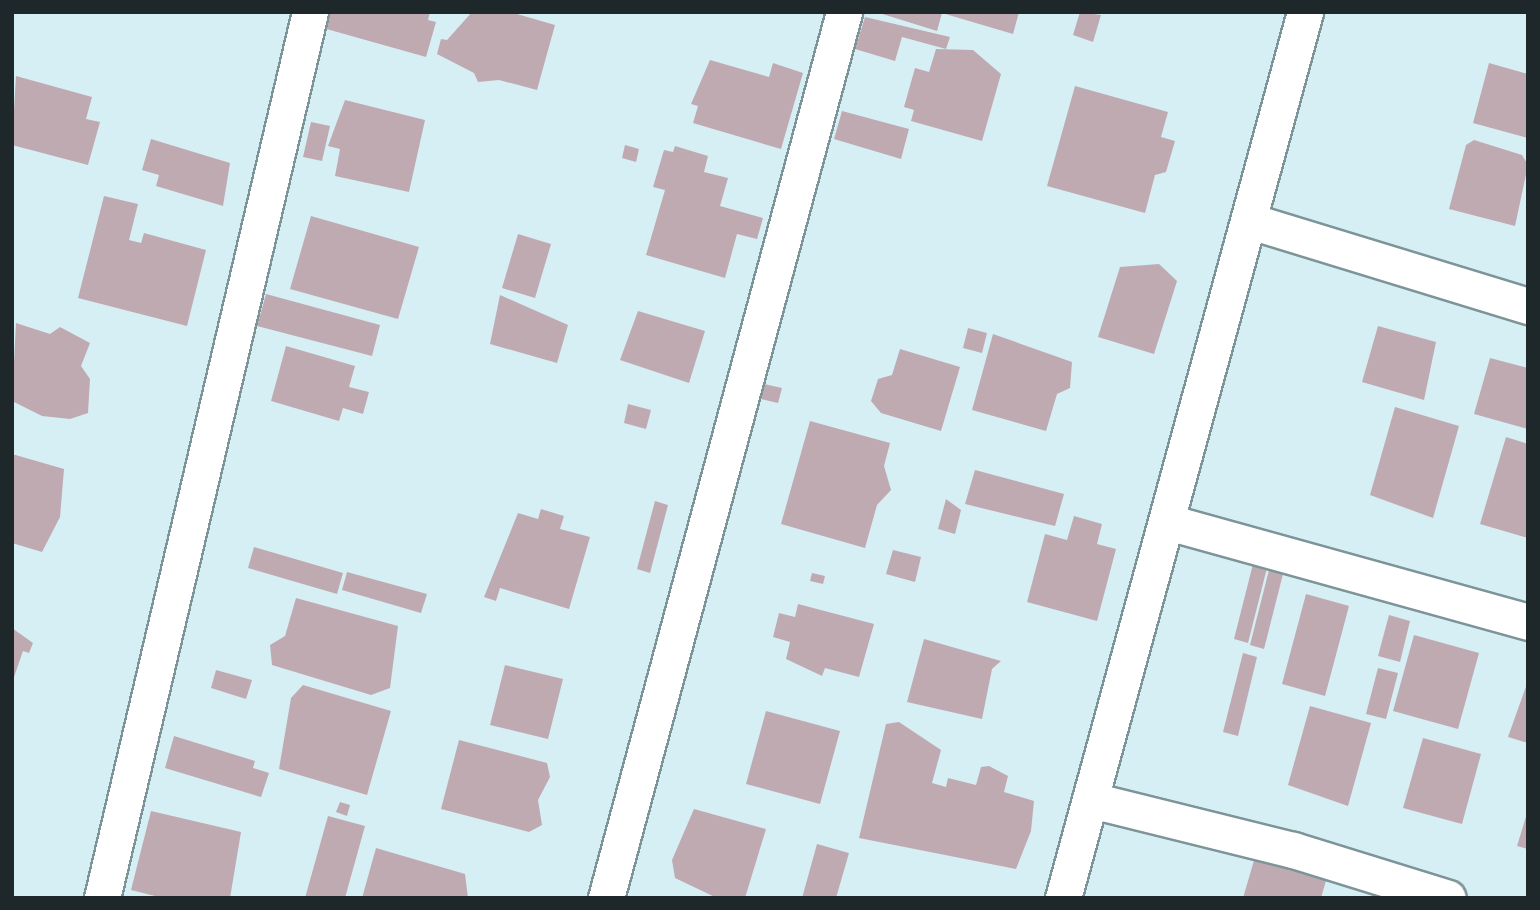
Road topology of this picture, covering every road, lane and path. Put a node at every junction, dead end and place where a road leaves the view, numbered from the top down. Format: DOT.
graph roads {
  1 [pos="310,12"];
  2 [pos="844,12"];
  3 [pos="1305,12"];
  4 [pos="1250,220"];
  5 [pos="1528,306"];
  6 [pos="1168,522"];
  7 [pos="1528,622"];
  8 [pos="1091,800"];
  9 [pos="102,898"];
  10 [pos="606,898"];
  11 [pos="1063,898"];
  12 [pos="1448,898"];
  1 -- 9 [label="street"];
  2 -- 10 [label="street"];
  3 -- 4 [label="street"];
  4 -- 5 [label="street"];
  4 -- 6 [label="street"];
  6 -- 7 [label="street"];
  6 -- 8 [label="street"];
  8 -- 11 [label="street"];
  8 -- 12 [label="street"];
}
